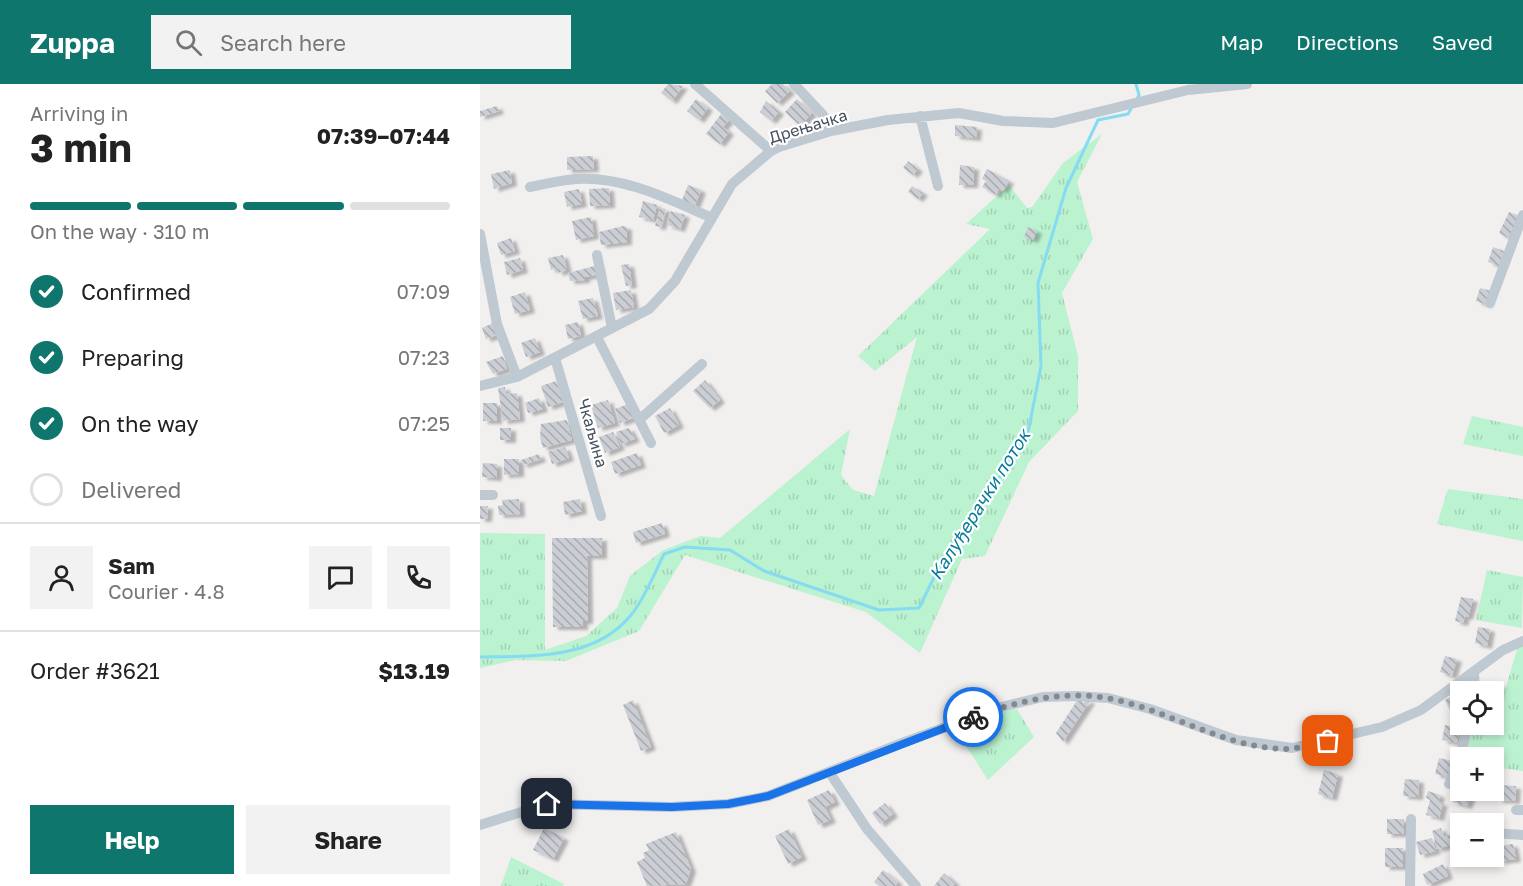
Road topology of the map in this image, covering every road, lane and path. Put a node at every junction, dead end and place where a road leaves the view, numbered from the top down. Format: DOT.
graph roads {
  1 [pos="695,84"];
  2 [pos="794,84"];
  3 [pos="1247,84"];
  4 [pos="920,116"];
  5 [pos="831,131"];
  6 [pos="771,151"];
  7 [pos="938,186"];
  8 [pos="530,187"];
  9 [pos="1523,216"];
  10 [pos="710,217"];
  11 [pos="480,234"];
  12 [pos="597,255"];
  13 [pos="1490,303"];
  14 [pos="612,328"];
  15 [pos="597,338"];
  16 [pos="555,358"];
  17 [pos="702,364"];
  18 [pos="516,377"];
  19 [pos="480,386"];
  20 [pos="639,420"];
  21 [pos="651,443"];
  22 [pos="480,495"];
  23 [pos="493,495"];
  24 [pos="601,516"];
  25 [pos="1523,641"];
  26 [pos="1474,673"];
  27 [pos="1474,681"];
  28 [pos="1465,735"];
  29 [pos="830,772"];
  30 [pos="1449,784"];
  31 [pos="1411,819"];
  32 [pos="480,825"];
  33 [pos="1504,834"];
  34 [pos="1523,835"];
  35 [pos="916,886"];
  36 [pos="1410,886"];
  1 -- 6 [label="street"];
  2 -- 5 [label="street"];
  3 -- 4 [label="street, Дрењачка"];
  4 -- 5 [label="street, Дрењачка"];
  4 -- 7 [label="street"];
  5 -- 6 [label="street, Дрењачка"];
  6 -- 10 [label="street, Дрењачка"];
  8 -- 10 [label="street"];
  9 -- 13 [label="street"];
  10 -- 14 [label="street, Дрењачка"];
  11 -- 18 [label="street"];
  12 -- 14 [label="street"];
  14 -- 15 [label="street, Дрењачка"];
  15 -- 16 [label="street, Дрењачка"];
  15 -- 20 [label="street"];
  16 -- 18 [label="street, Дрењачка"];
  16 -- 24 [label="street, Чкаљина"];
  17 -- 20 [label="street"];
  18 -- 19 [label="street, Дрењачка"];
  20 -- 21 [label="street"];
  22 -- 23 [label="street"];
  25 -- 26 [label="street"];
  26 -- 27 [label="street"];
  26 -- 29 [label="street"];
  28 -- 30 [label="street"];
  29 -- 32 [label="street"];
  29 -- 35 [label="street"];
  31 -- 36 [label="street"];
  33 -- 34 [label="street"];
}
